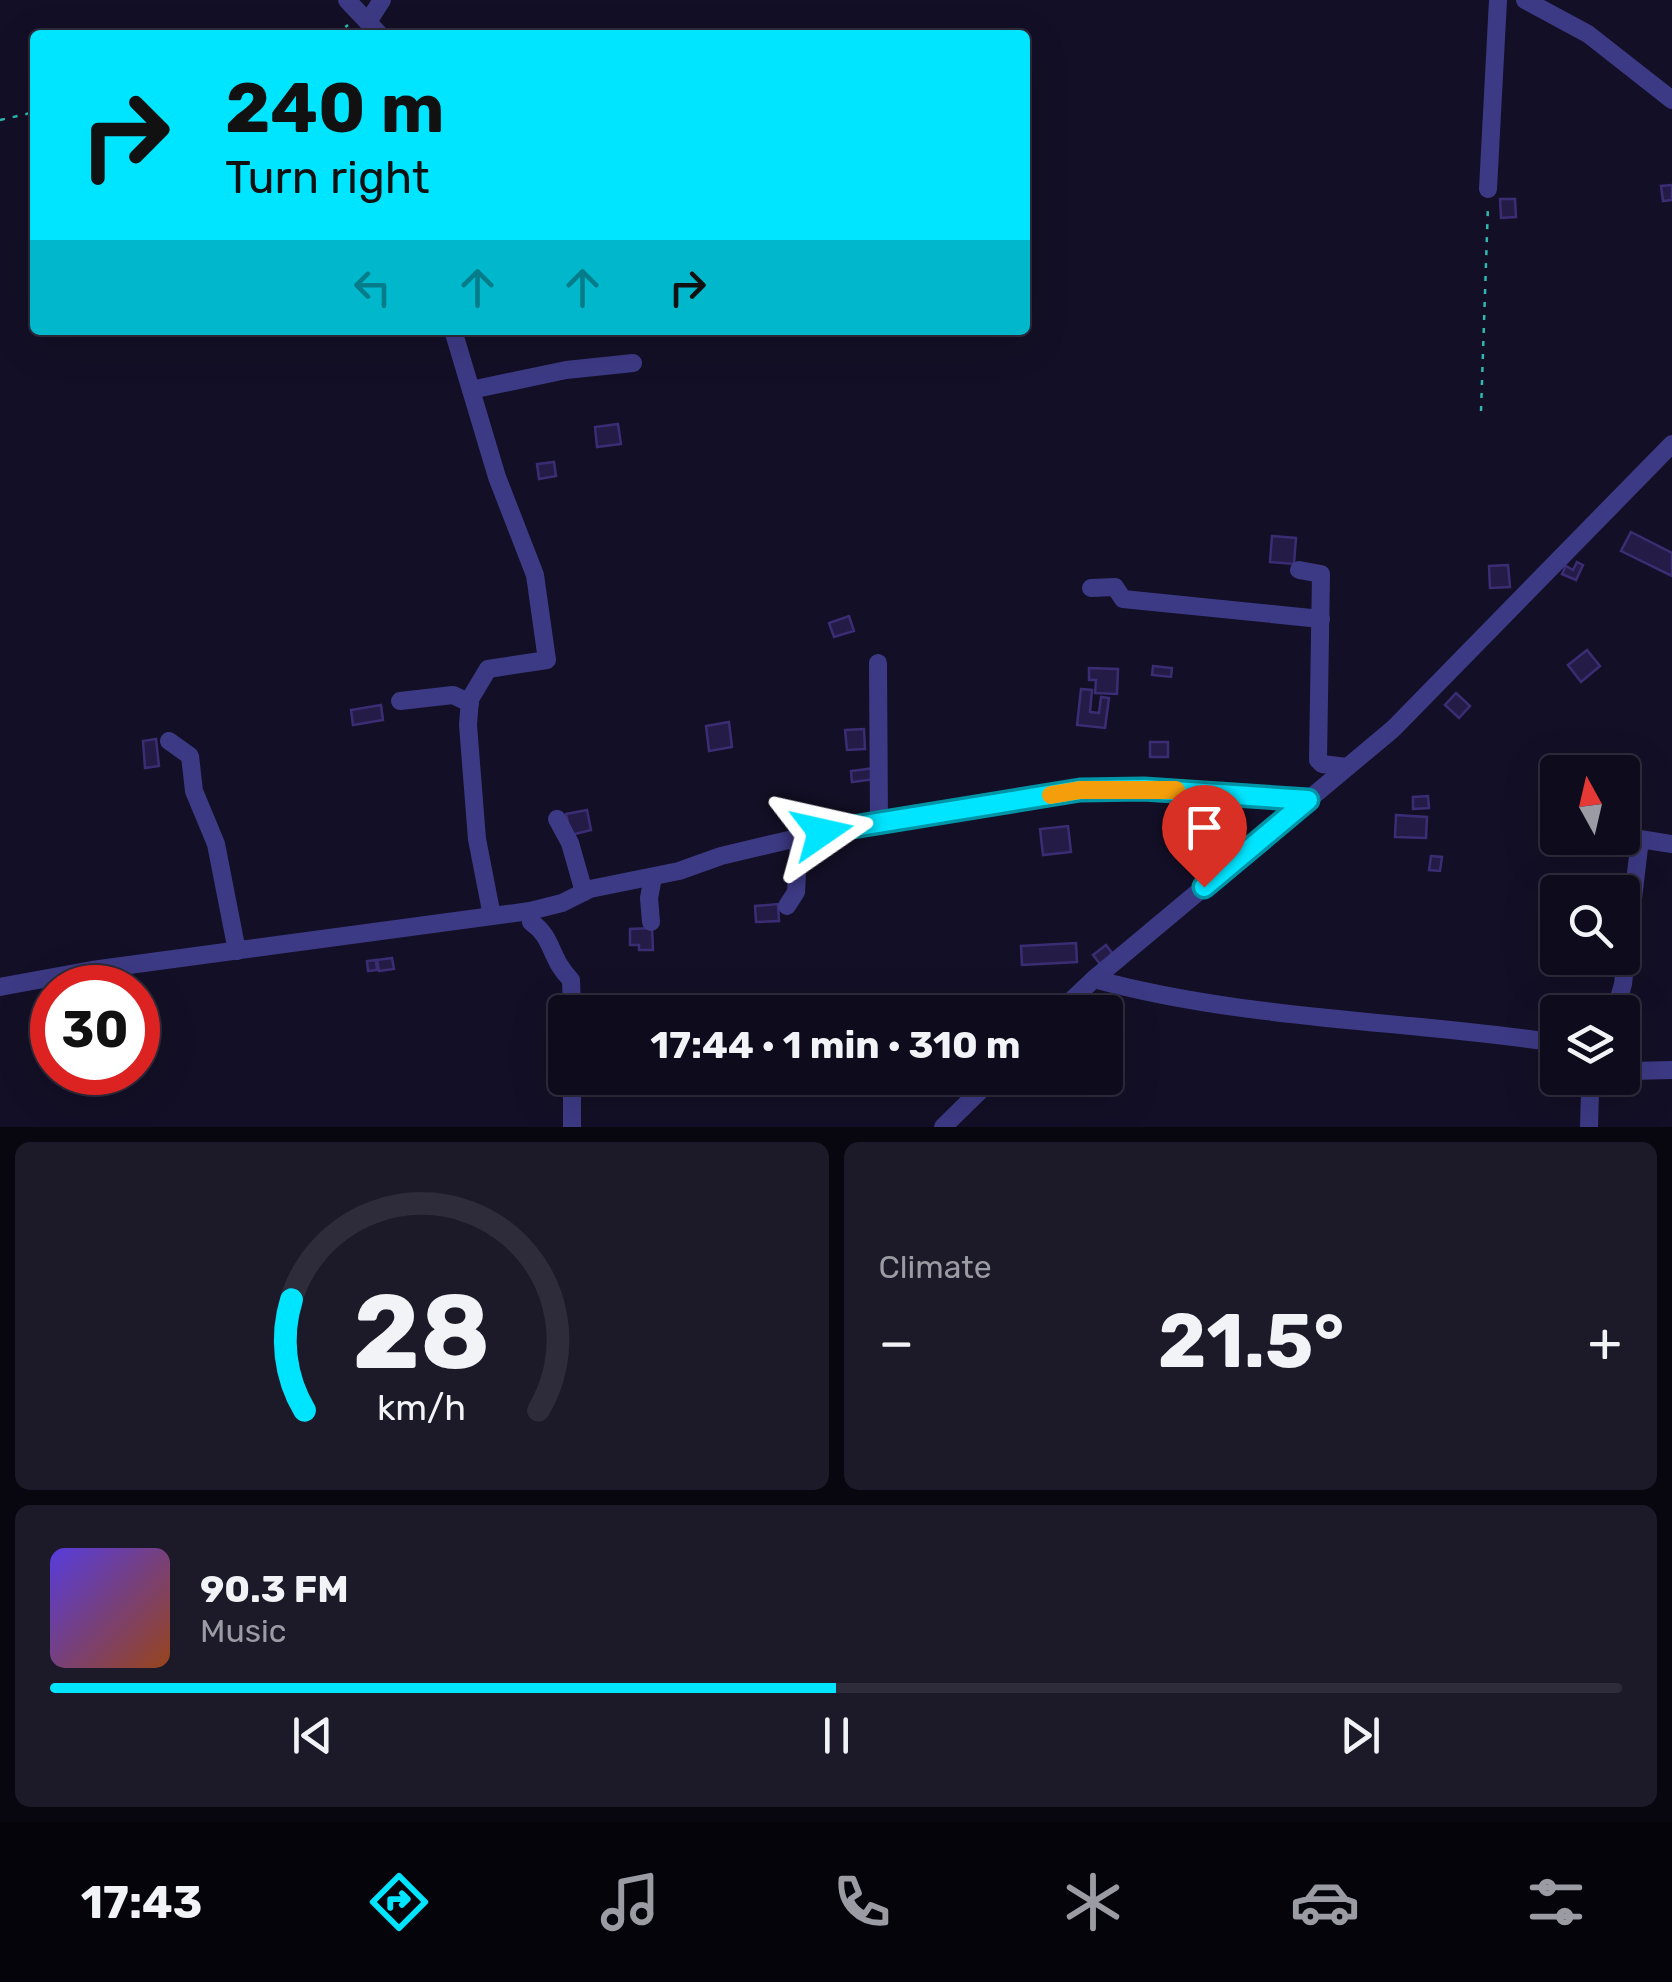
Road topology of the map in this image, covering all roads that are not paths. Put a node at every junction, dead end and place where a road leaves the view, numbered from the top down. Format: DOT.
graph roads {
  1 [pos="347,0"];
  2 [pos="382,0"];
  3 [pos="1498,0"];
  4 [pos="1525,0"];
  5 [pos="374,27"];
  6 [pos="1672,100"];
  7 [pos="1488,189"];
  8 [pos="454,335"];
  9 [pos="632,364"];
  10 [pos="471,390"];
  11 [pos="1672,444"];
  12 [pos="1299,570"];
  13 [pos="1091,588"];
  14 [pos="1321,619"];
  15 [pos="878,663"];
  16 [pos="400,701"];
  17 [pos="470,703"];
  18 [pos="169,741"];
  19 [pos="1347,767"];
  20 [pos="1308,800"];
  21 [pos="558,820"];
  22 [pos="880,821"];
  23 [pos="799,837"];
  24 [pos="1672,844"];
  25 [pos="653,877"];
  26 [pos="584,892"];
  27 [pos="787,906"];
  28 [pos="530,912"];
  29 [pos="492,916"];
  30 [pos="651,922"];
  31 [pos="237,951"];
  32 [pos="1094,979"];
  33 [pos="0,987"];
  34 [pos="571,995"];
  35 [pos="1077,995"];
  36 [pos="1620,995"];
  37 [pos="1540,1040"];
  38 [pos="1640,1070"];
  39 [pos="1672,1070"];
  40 [pos="572,1095"];
  41 [pos="976,1095"];
  42 [pos="1590,1095"];
  43 [pos="572,1127"];
  44 [pos="943,1127"];
  45 [pos="1589,1127"];
  1 -- 5 [label="street"];
  2 -- 5 [label="street"];
  3 -- 7 [label="street"];
  4 -- 6 [label="street"];
  8 -- 10 [label="street"];
  9 -- 10 [label="street"];
  10 -- 17 [label="street"];
  11 -- 19 [label="street"];
  12 -- 14 [label="street"];
  13 -- 14 [label="street"];
  14 -- 19 [label="street"];
  15 -- 22 [label="street"];
  16 -- 17 [label="street"];
  17 -- 29 [label="street"];
  18 -- 31 [label="street"];
  19 -- 20 [label="street"];
  20 -- 22 [label="street"];
  20 -- 32 [label="street"];
  21 -- 26 [label="street"];
  22 -- 23 [label="street"];
  23 -- 25 [label="street"];
  23 -- 27 [label="street"];
  24 -- 36 [label="street"];
  25 -- 26 [label="street"];
  25 -- 30 [label="street"];
  26 -- 28 [label="street"];
  28 -- 29 [label="street"];
  28 -- 34 [label="street"];
  29 -- 31 [label="street"];
  31 -- 33 [label="street"];
  32 -- 35 [label="street"];
  32 -- 37 [label="street"];
  38 -- 39 [label="street"];
  40 -- 43 [label="street"];
  41 -- 44 [label="street"];
  42 -- 45 [label="street"];
}
